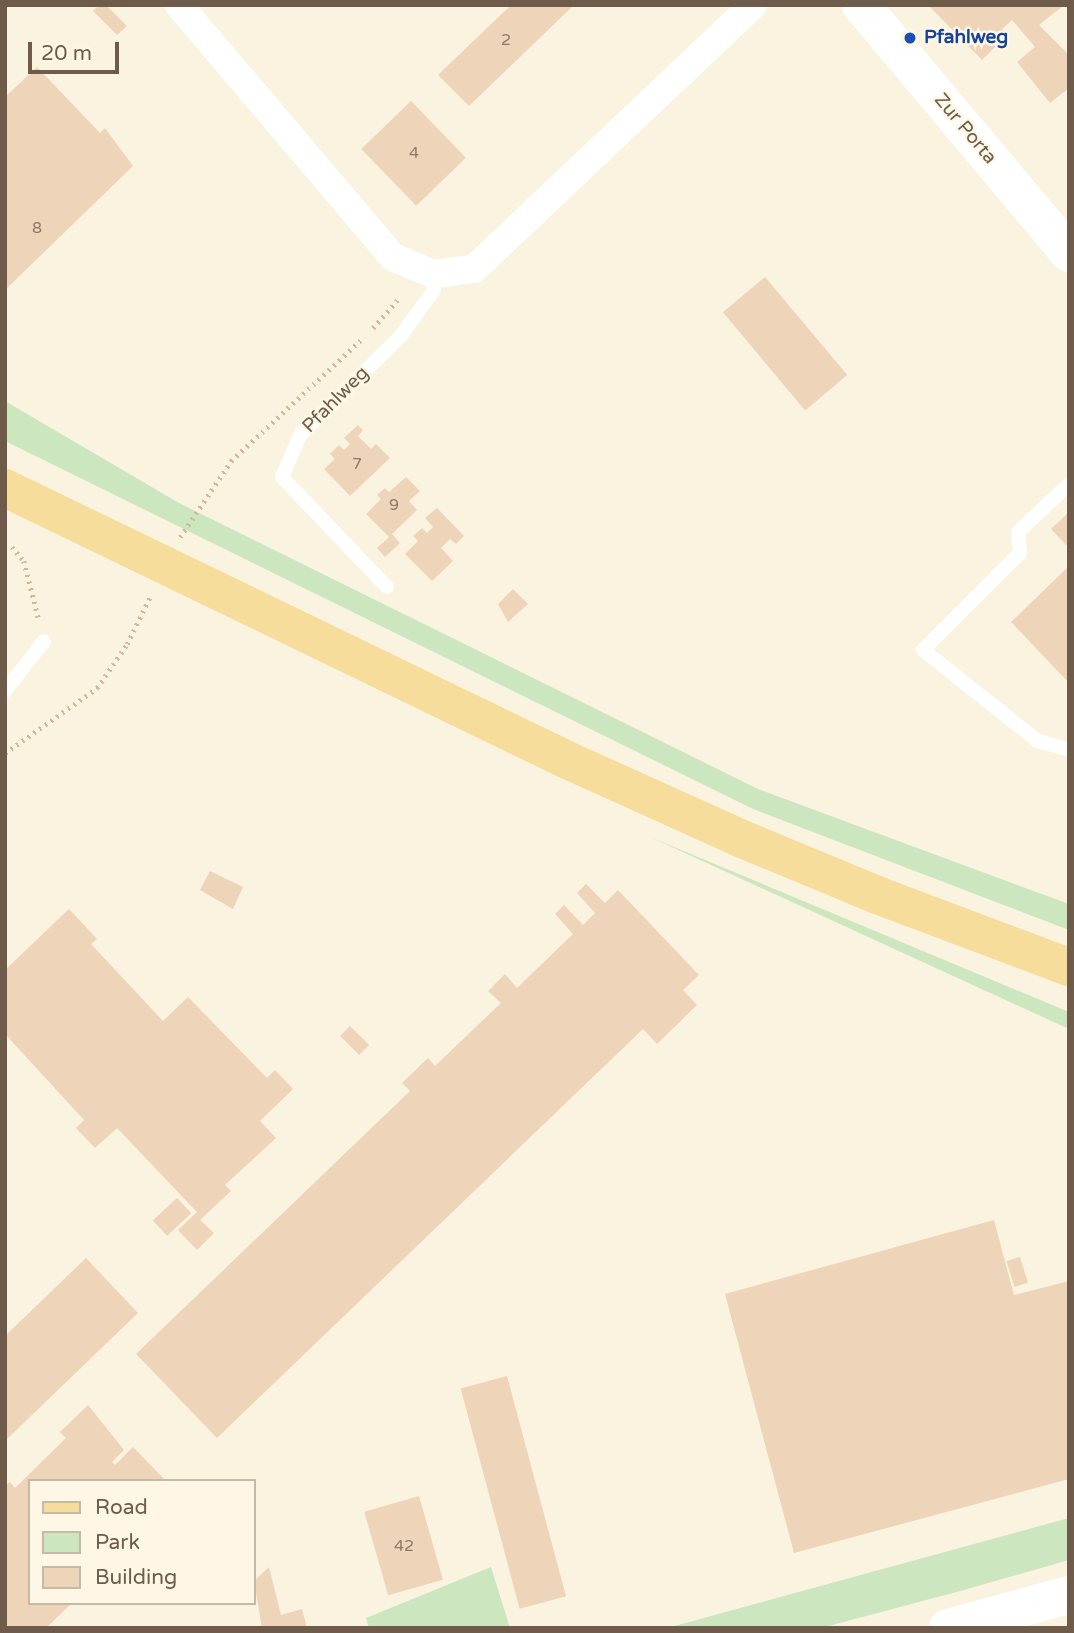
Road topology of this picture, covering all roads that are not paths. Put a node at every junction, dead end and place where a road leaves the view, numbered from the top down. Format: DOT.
graph roads {
  1 [pos="178,5"];
  2 [pos="753,5"];
  3 [pos="861,5"];
  4 [pos="1069,253"];
  5 [pos="433,274"];
  6 [pos="1069,484"];
  7 [pos="5,488"];
  8 [pos="387,587"];
  9 [pos="44,641"];
  10 [pos="5,691"];
  11 [pos="1069,750"];
  12 [pos="1069,967"];
  13 [pos="1069,1595"];
  14 [pos="948,1628"];
  1 -- 5 [label="street"];
  2 -- 5 [label="street"];
  3 -- 4 [label="main road, Zur Porta"];
  5 -- 8 [label="lane, Pfahlweg"];
  6 -- 11 [label="lane"];
  7 -- 12 [label="main road"];
  9 -- 10 [label="lane"];
  13 -- 14 [label="main road"];
}
